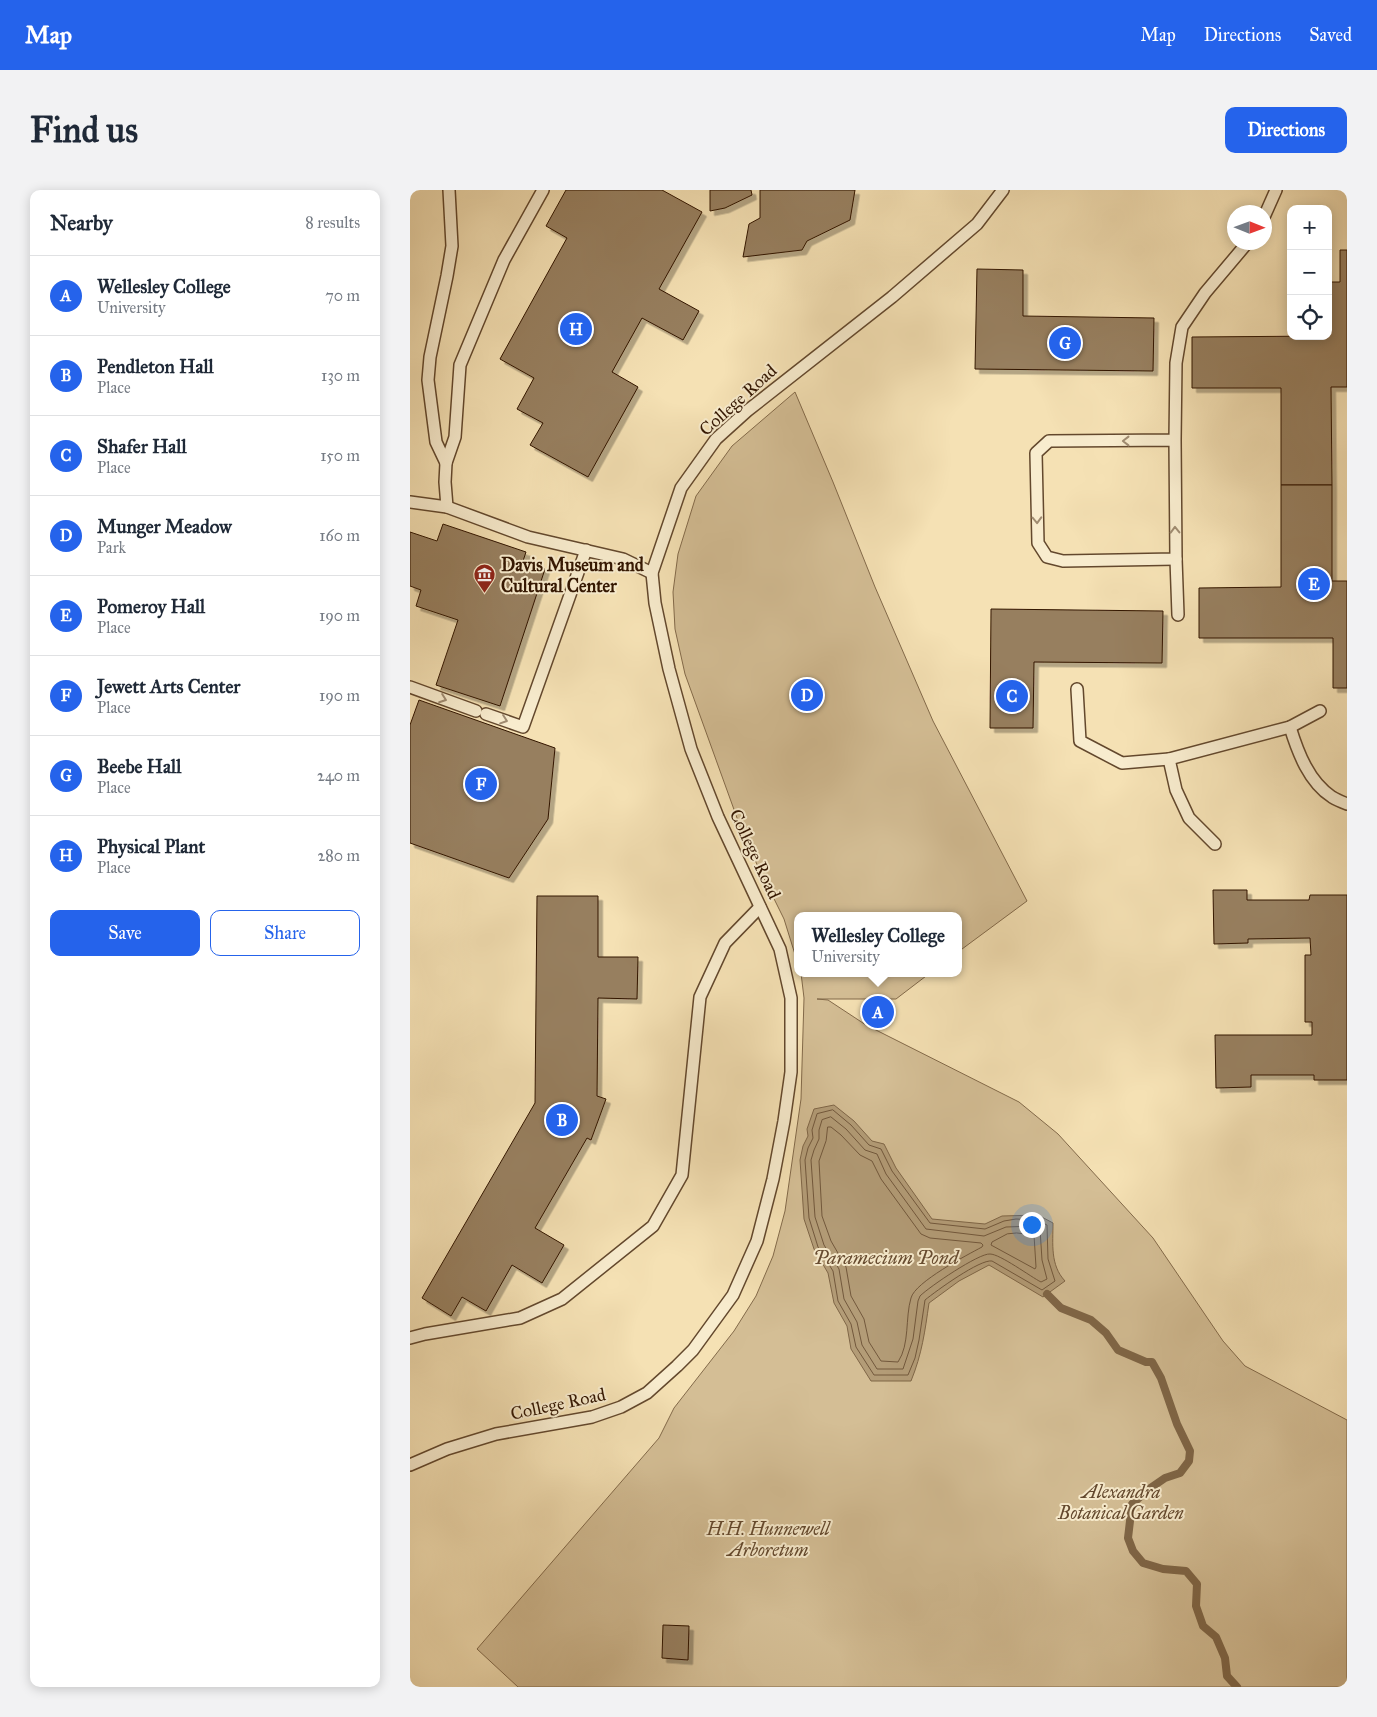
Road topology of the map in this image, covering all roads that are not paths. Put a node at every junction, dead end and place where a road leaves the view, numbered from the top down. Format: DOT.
graph roads {
  1 [pos="449,190"];
  2 [pos="543,190"];
  3 [pos="1003,190"];
  4 [pos="1276,190"];
  5 [pos="1269,205"];
  6 [pos="1241,250"];
  7 [pos="1175,440"];
  8 [pos="446,463"];
  9 [pos="410,502"];
  10 [pos="447,507"];
  11 [pos="586,550"];
  12 [pos="1176,559"];
  13 [pos="652,573"];
  14 [pos="1178,615"];
  15 [pos="410,687"];
  16 [pos="1077,689"];
  17 [pos="1320,711"];
  18 [pos="1290,727"];
  19 [pos="1169,759"];
  20 [pos="1347,804"];
  21 [pos="1215,844"];
  22 [pos="760,907"];
  23 [pos="410,1338"];
  24 [pos="410,1465"];
  1 -- 8 [label="lane"];
  2 -- 8 [label="lane"];
  3 -- 13 [label="lane, College Road"];
  4 -- 5 [label="lane"];
  6 -- 7 [label="lane"];
  12 -- 7 [label="lane, one-way"];
  7 -- 12 [label="lane, one-way"];
  8 -- 10 [label="lane"];
  9 -- 10 [label="lane"];
  10 -- 11 [label="lane"];
  11 -- 13 [label="lane"];
  15 -- 11 [label="lane, one-way"];
  12 -- 14 [label="lane"];
  13 -- 22 [label="lane, College Road"];
  16 -- 19 [label="lane"];
  17 -- 18 [label="lane"];
  18 -- 19 [label="lane"];
  18 -- 20 [label="lane"];
  19 -- 21 [label="lane"];
  22 -- 23 [label="lane"];
  22 -- 24 [label="lane, College Road"];
}
